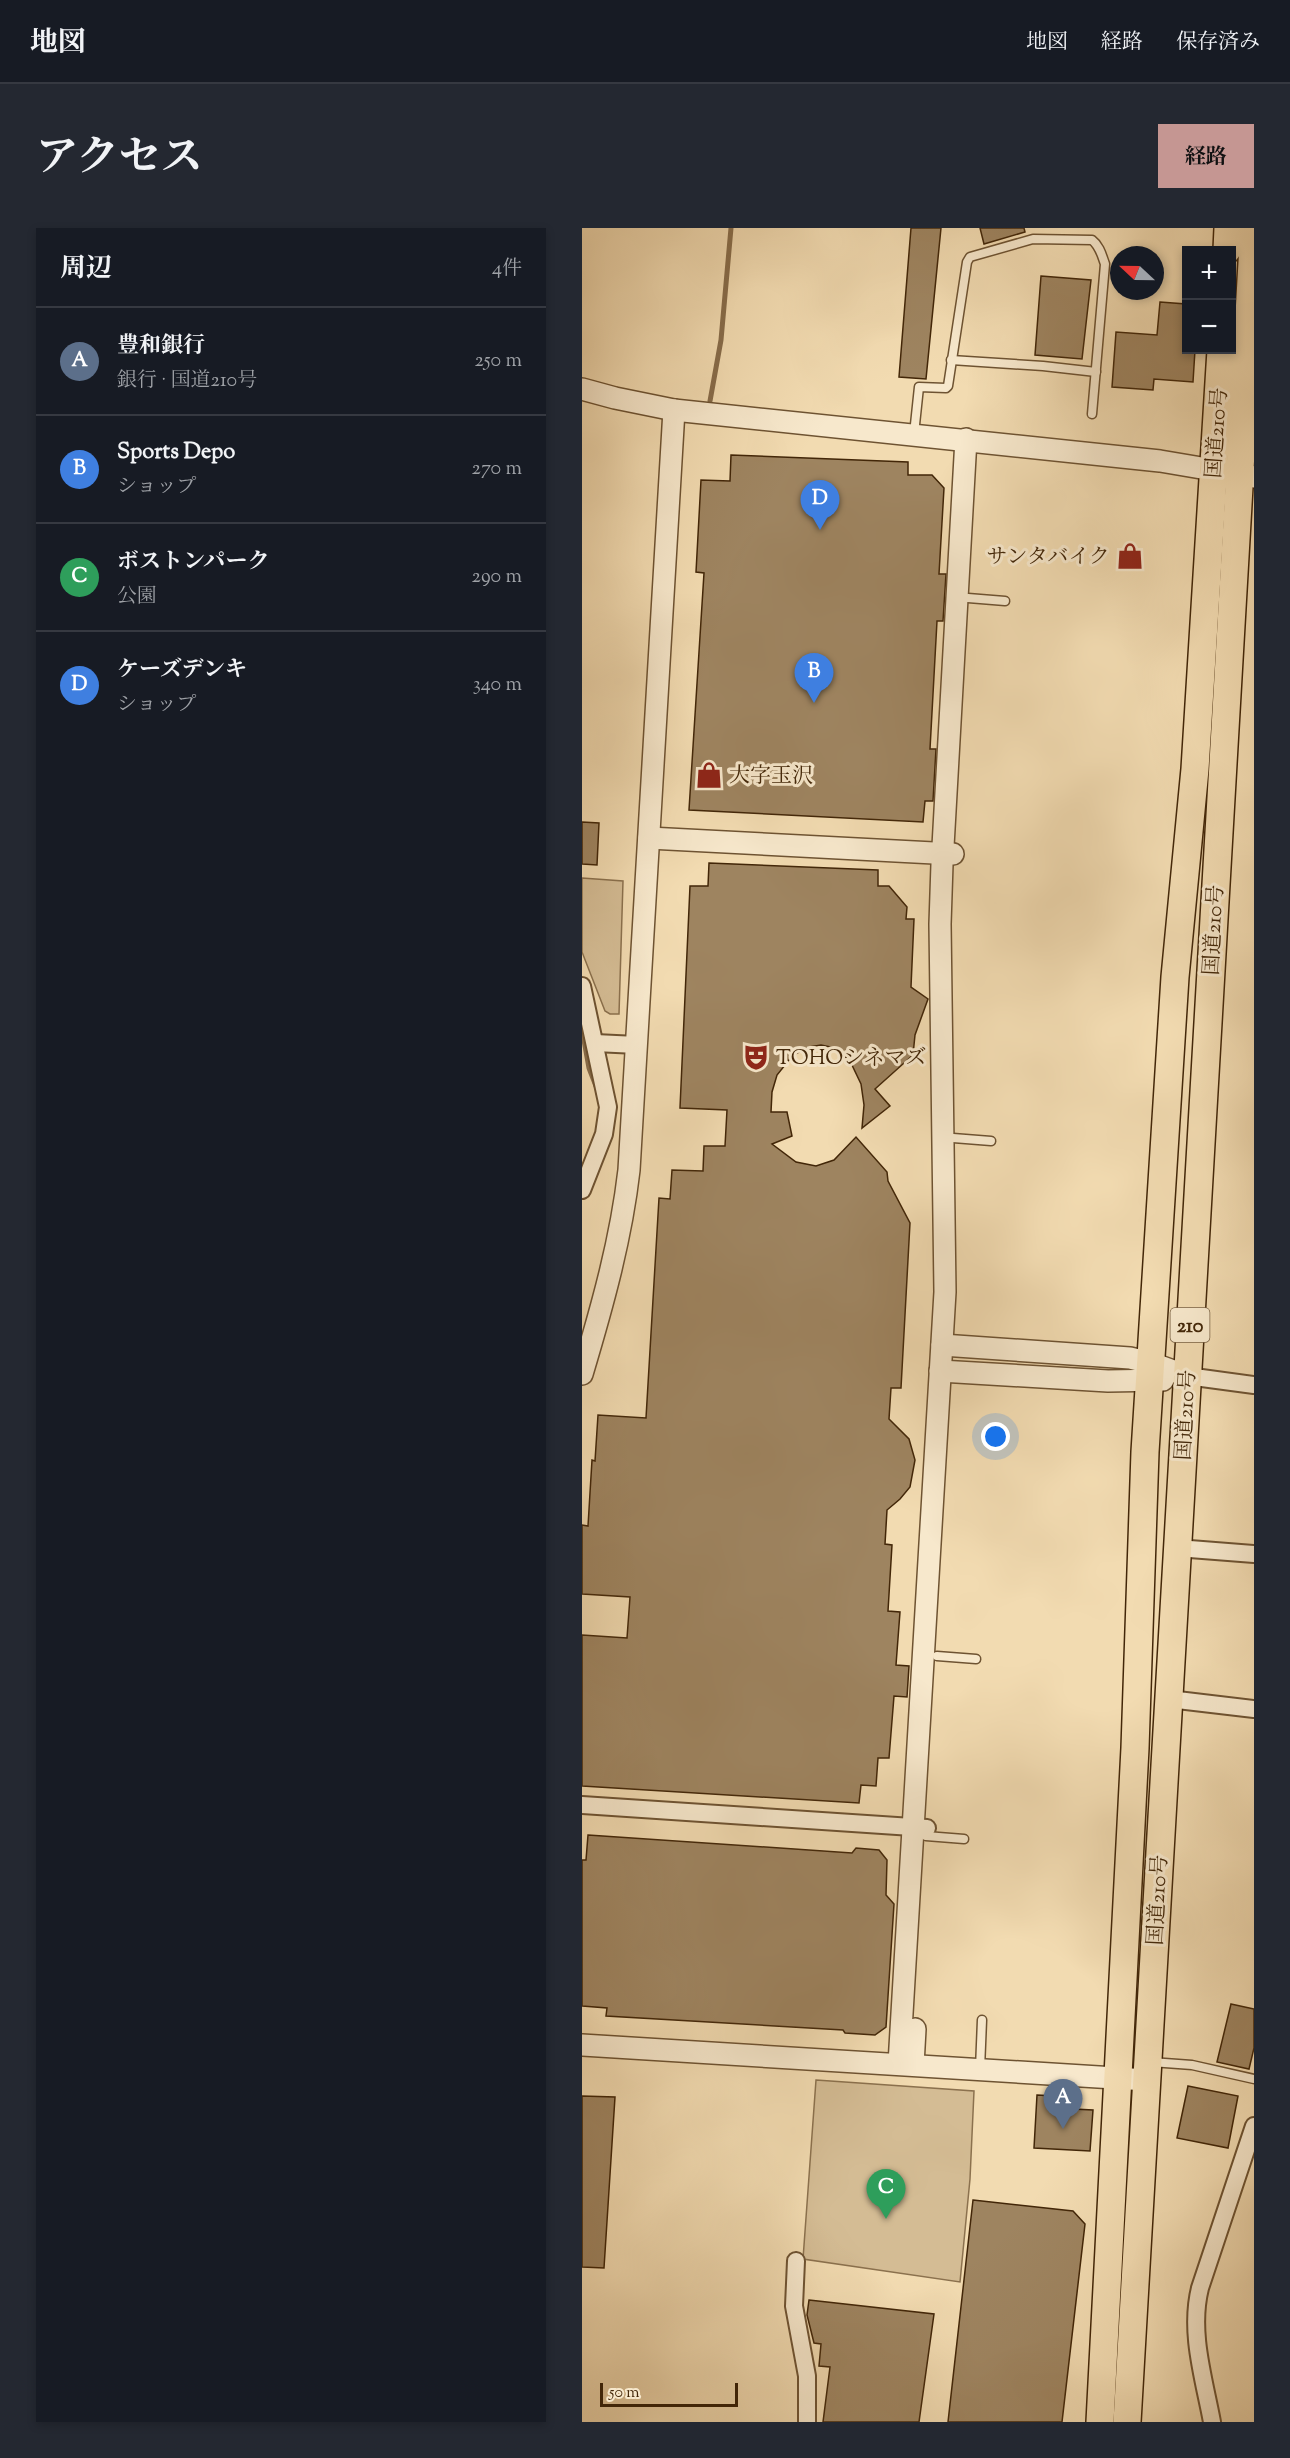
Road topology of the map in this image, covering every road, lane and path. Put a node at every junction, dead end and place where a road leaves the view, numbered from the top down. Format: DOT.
graph roads {
  1 [pos="1228,228"];
  2 [pos="1254,228"];
  3 [pos="1227,246"];
  4 [pos="1221,354"];
  5 [pos="951,360"];
  6 [pos="1096,372"];
  7 [pos="582,389"];
  8 [pos="674,410"];
  9 [pos="1092,414"];
  10 [pos="914,434"];
  11 [pos="972,440"];
  12 [pos="1236,473"];
  13 [pos="968,598"];
  14 [pos="1005,601"];
  15 [pos="649,838"];
  16 [pos="948,854"];
  17 [pos="582,986"];
  18 [pos="595,1043"];
  19 [pos="637,1045"];
  20 [pos="953,1138"];
  21 [pos="991,1140"];
  22 [pos="582,1190"];
  23 [pos="948,1346"];
  24 [pos="947,1372"];
  25 [pos="1151,1372"];
  26 [pos="582,1374"];
  27 [pos="1187,1376"];
  28 [pos="1254,1385"];
  29 [pos="1177,1548"];
  30 [pos="1254,1554"];
  31 [pos="937,1656"];
  32 [pos="976,1659"];
  33 [pos="1168,1699"];
  34 [pos="1254,1709"];
  35 [pos="582,1805"];
  36 [pos="922,1830"];
  37 [pos="964,1839"];
  38 [pos="982,2020"];
  39 [pos="582,2044"];
  40 [pos="906,2065"];
  41 [pos="980,2069"];
  42 [pos="1147,2071"];
  43 [pos="1118,2078"];
  44 [pos="1254,2079"];
  45 [pos="1254,2126"];
  46 [pos="796,2261"];
  47 [pos="807,2422"];
  48 [pos="1100,2422"];
  49 [pos="1127,2422"];
  50 [pos="1212,2422"];
  1 -- 3 [label="highway"];
  2 -- 12 [label="highway, 国道210号 / 210"];
  4 -- 12 [label="highway, 国道210号 / 210"];
  5 -- 6 [label="lane"];
  5 -- 6 [label="lane"];
  5 -- 10 [label="lane"];
  6 -- 9 [label="lane"];
  7 -- 8 [label="street"];
  8 -- 10 [label="street"];
  8 -- 15 [label="street"];
  10 -- 11 [label="street"];
  11 -- 12 [label="street"];
  11 -- 13 [label="street"];
  11 -- 16 [label="street"];
  12 -- 25 [label="highway, 国道210号 / 210"];
  12 -- 27 [label="highway, 国道210号 / 210"];
  13 -- 14 [label="lane"];
  13 -- 16 [label="street"];
  15 -- 16 [label="street"];
  15 -- 19 [label="street"];
  16 -- 20 [label="street"];
  16 -- 23 [label="street"];
  17 -- 18 [label="street"];
  18 -- 19 [label="street"];
  18 -- 22 [label="street"];
  19 -- 26 [label="street"];
  20 -- 21 [label="lane"];
  20 -- 23 [label="street"];
  23 -- 24 [label="street"];
  23 -- 25 [label="street"];
  24 -- 25 [label="street"];
  24 -- 31 [label="street"];
  24 -- 36 [label="street"];
  25 -- 27 [label="street"];
  25 -- 43 [label="highway, 国道210号 / 210"];
  27 -- 28 [label="street"];
  27 -- 29 [label="highway, 国道210号 / 210"];
  29 -- 30 [label="street"];
  29 -- 33 [label="highway, 国道210号 / 210"];
  31 -- 32 [label="lane"];
  31 -- 36 [label="street"];
  33 -- 34 [label="street"];
  33 -- 42 [label="highway, 国道210号 / 210"];
  35 -- 36 [label="street"];
  36 -- 37 [label="lane"];
  36 -- 40 [label="street"];
  38 -- 41 [label="lane"];
  39 -- 40 [label="street"];
  40 -- 41 [label="street"];
  41 -- 43 [label="street"];
  42 -- 43 [label="street"];
  42 -- 44 [label="lane"];
  42 -- 49 [label="highway, 国道210号 / 210"];
  43 -- 48 [label="highway, 国道210号 / 210"];
  45 -- 50 [label="street"];
  46 -- 47 [label="street"];
}
